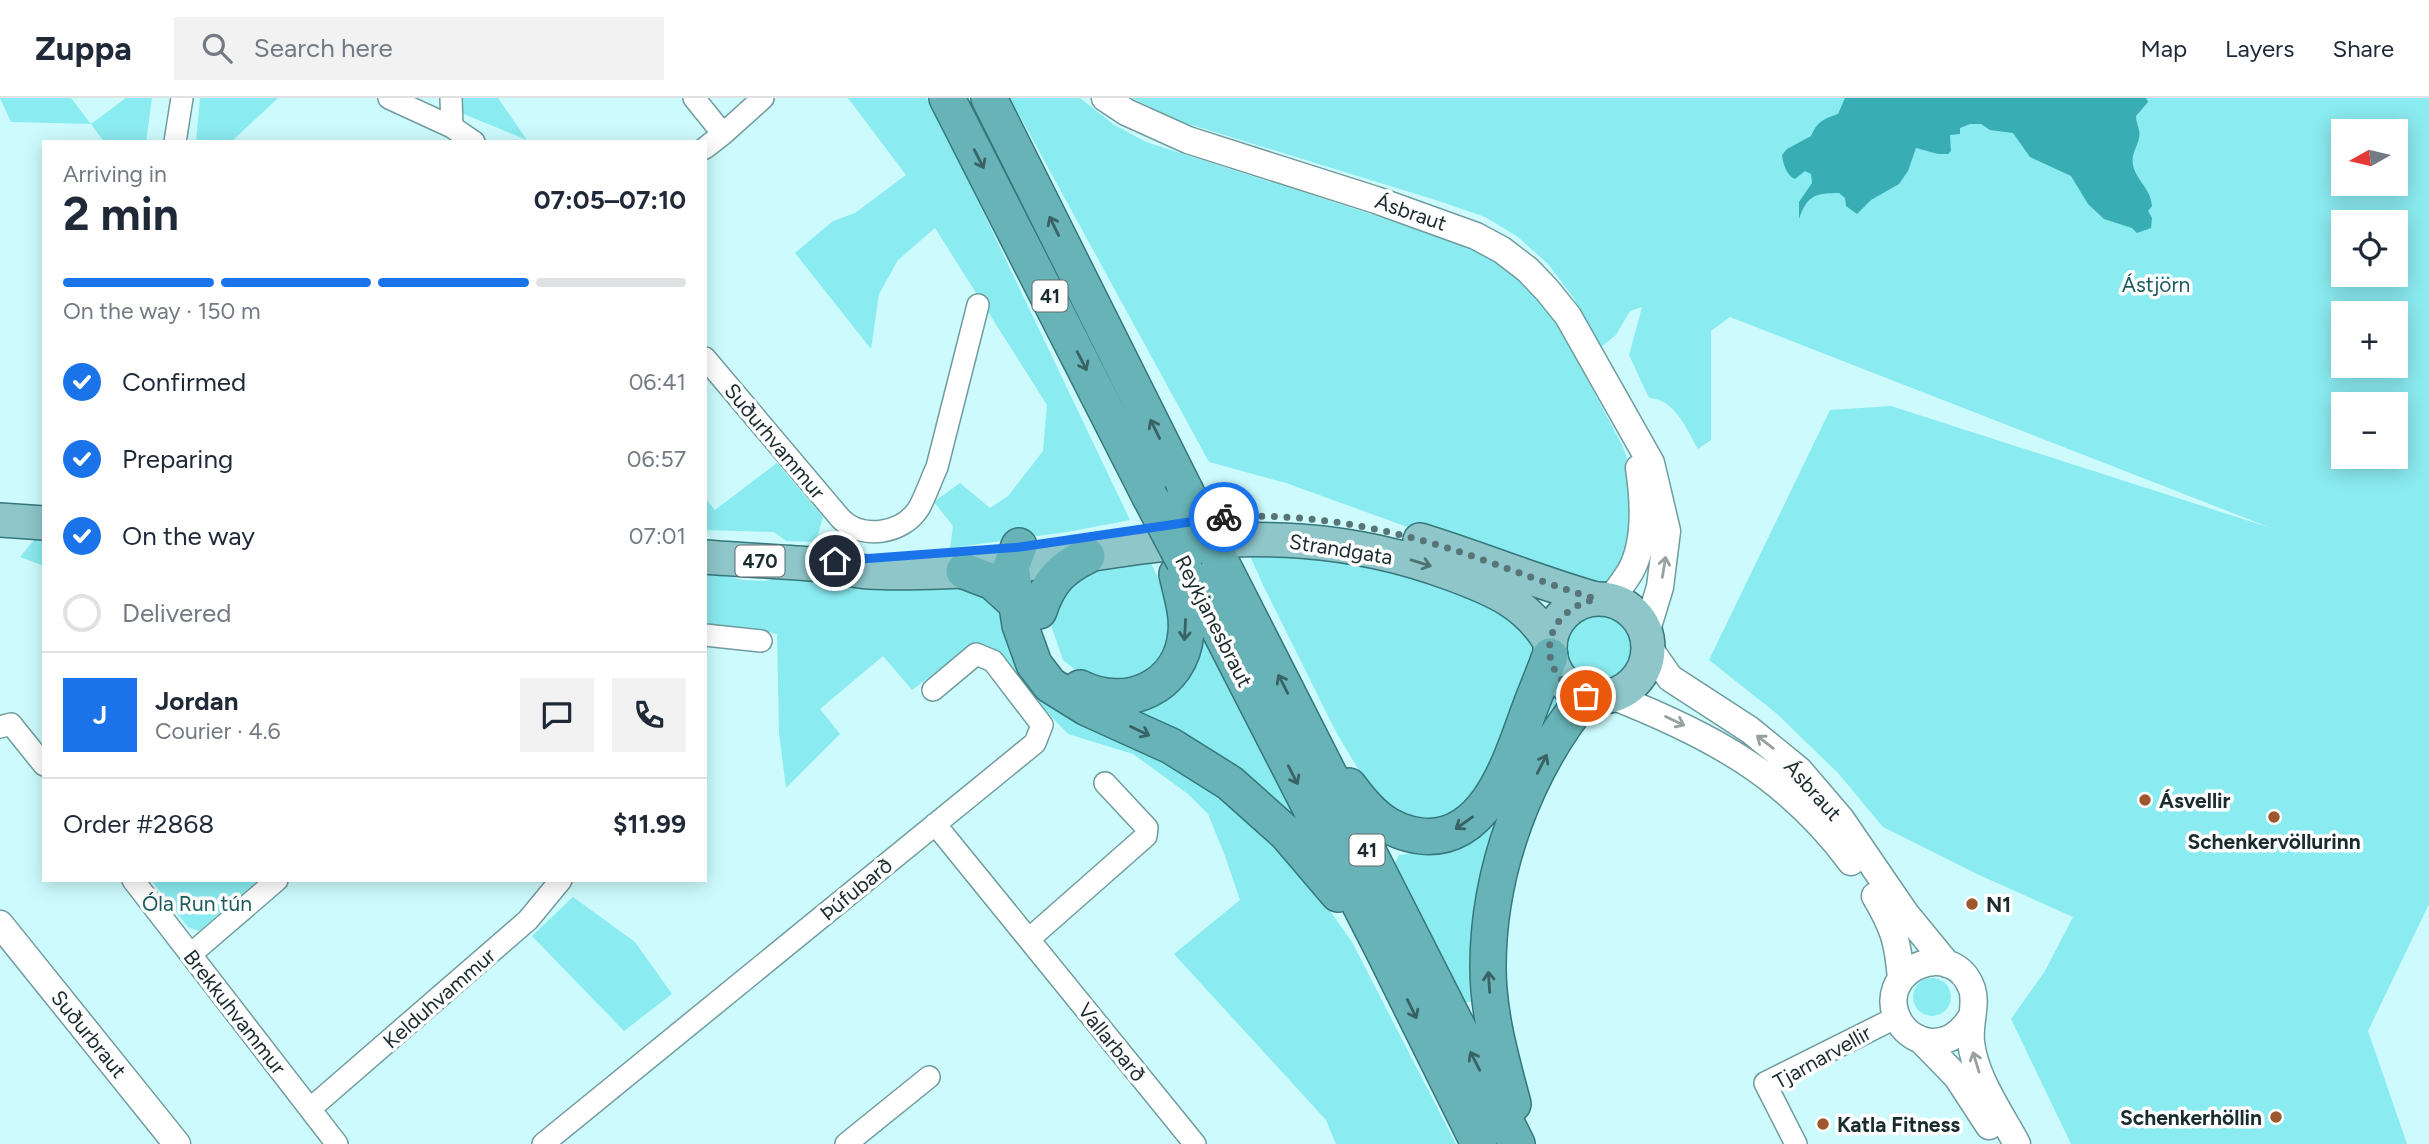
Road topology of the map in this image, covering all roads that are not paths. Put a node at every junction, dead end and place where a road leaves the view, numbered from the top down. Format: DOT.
graph roads {
  1 [pos="182,98"];
  2 [pos="389,98"];
  3 [pos="451,98"];
  4 [pos="694,98"];
  5 [pos="763,98"];
  6 [pos="947,98"];
  7 [pos="989,98"];
  8 [pos="1105,98"];
  9 [pos="452,127"];
  10 [pos="723,134"];
  11 [pos="175,140"];
  12 [pos="471,140"];
  13 [pos="707,146"];
  14 [pos="978,305"];
  15 [pos="707,360"];
  16 [pos="1631,431"];
  17 [pos="0,503"];
  18 [pos="42,506"];
  19 [pos="0,520"];
  20 [pos="42,523"];
  21 [pos="1175,552"];
  22 [pos="1087,556"];
  23 [pos="707,557"];
  24 [pos="1021,559"];
  25 [pos="814,564"];
  26 [pos="964,570"];
  27 [pos="1603,599"];
  28 [pos="1028,607"];
  29 [pos="707,635"];
  30 [pos="761,641"];
  31 [pos="1647,641"];
  32 [pos="1550,649"];
  33 [pos="933,690"];
  34 [pos="1599,696"];
  35 [pos="1302,722"];
  36 [pos="0,727"];
  37 [pos="42,763"];
  38 [pos="1105,783"];
  39 [pos="935,824"];
  40 [pos="135,882"];
  41 [pos="275,882"];
  42 [pos="559,882"];
  43 [pos="0,924"];
  44 [pos="1029,939"];
  45 [pos="1382,948"];
  46 [pos="191,954"];
  47 [pos="1947,964"];
  48 [pos="1901,979"];
  49 [pos="1897,1017"];
  50 [pos="1970,1019"];
  51 [pos="1921,1040"];
  52 [pos="929,1077"];
  53 [pos="310,1109"];
  54 [pos="177,1144"];
  55 [pos="337,1144"];
  56 [pos="543,1144"];
  57 [pos="846,1144"];
  58 [pos="1195,1144"];
  59 [pos="1479,1144"];
  60 [pos="1517,1144"];
  61 [pos="1525,1144"];
  62 [pos="1796,1144"];
  63 [pos="1999,1144"];
  64 [pos="2017,1144"];
  1 -- 11 [label="street"];
  2 -- 9 [label="street"];
  3 -- 9 [label="street"];
  4 -- 10 [label="street"];
  5 -- 10 [label="street"];
  6 -- 21 [label="highway, Reykjanesbraut / 41, one-way, bridge"];
  35 -- 7 [label="highway, Reykjanesbraut / 41, one-way, bridge"];
  8 -- 16 [label="street, Ásbraut"];
  9 -- 12 [label="street"];
  10 -- 13 [label="street"];
  14 -- 15 [label="street, Suðurhvammur"];
  16 -- 27 [label="street, Ásbraut"];
  31 -- 16 [label="street, Ásbraut, one-way"];
  17 -- 18 [label="main road"];
  19 -- 20 [label="main road"];
  21 -- 28 [label="highway, one-way"];
  21 -- 45 [label="highway, Reykjanesbraut / 41, one-way"];
  22 -- 24 [label="main road, Strandgata / 470"];
  22 -- 28 [label="highway"];
  22 -- 32 [label="main road, Strandgata / 470, one-way"];
  23 -- 25 [label="main road, Strandgata / 470"];
  24 -- 25 [label="main road, Strandgata / 470"];
  24 -- 26 [label="main road, Strandgata / 470"];
  24 -- 27 [label="main road, Strandgata / 470"];
  24 -- 28 [label="highway"];
  25 -- 26 [label="main road, Strandgata / 470"];
  26 -- 28 [label="highway"];
  27 -- 31 [label="main road, 470"];
  27 -- 32 [label="main road"];
  28 -- 45 [label="highway, one-way"];
  29 -- 30 [label="street"];
  31 -- 34 [label="main road"];
  47 -- 31 [label="street, Ásbraut, one-way"];
  32 -- 34 [label="main road, 470"];
  32 -- 35 [label="highway, one-way"];
  33 -- 39 [label="street, Þúfubarð"];
  34 -- 48 [label="street, Ásbraut, one-way"];
  61 -- 34 [label="highway, one-way"];
  60 -- 35 [label="highway, Reykjanesbraut / 41, one-way"];
  36 -- 37 [label="street"];
  38 -- 44 [label="street"];
  39 -- 44 [label="street, Vallarbarð"];
  39 -- 56 [label="street, Þúfubarð"];
  40 -- 46 [label="street, Brekkuhvammur"];
  41 -- 46 [label="street"];
  42 -- 53 [label="street, Kelduhvammur"];
  43 -- 54 [label="street, Suðurbraut"];
  44 -- 58 [label="street, Vallarbarð"];
  45 -- 59 [label="highway, Reykjanesbraut / 41, one-way"];
  46 -- 53 [label="street, Brekkuhvammur"];
  47 -- 48 [label="street"];
  47 -- 50 [label="street"];
  48 -- 49 [label="street"];
  49 -- 51 [label="street"];
  49 -- 62 [label="street, Tjarnarvellir"];
  50 -- 51 [label="street"];
  64 -- 50 [label="street, one-way"];
  51 -- 63 [label="street"];
  52 -- 57 [label="street"];
  53 -- 55 [label="street, Brekkuhvammur"];
}
